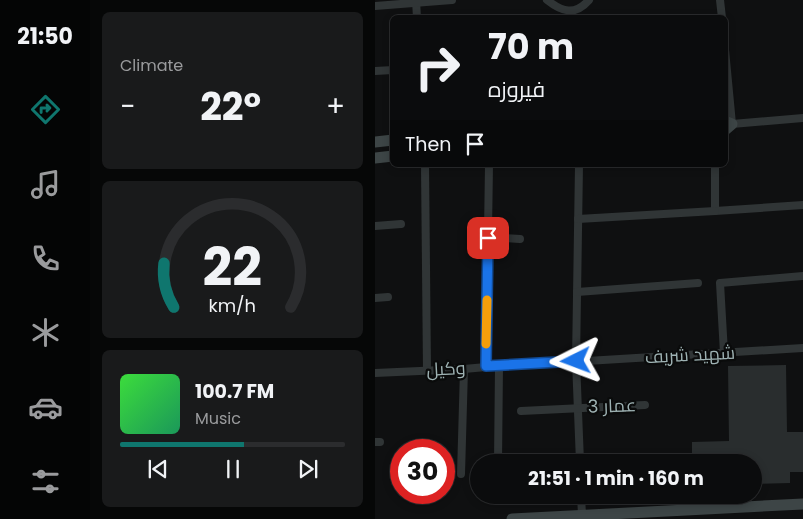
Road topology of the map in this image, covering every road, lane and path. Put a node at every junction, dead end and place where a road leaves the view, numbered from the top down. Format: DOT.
graph roads {
  1 [pos="452,0"];
  2 [pos="547,0"];
  3 [pos="589,0"];
  4 [pos="721,0"];
  5 [pos="416,2"];
  6 [pos="375,6"];
  7 [pos="571,14"];
  8 [pos="417,15"];
  9 [pos="722,15"];
  10 [pos="390,70"];
  11 [pos="375,72"];
  12 [pos="803,118"];
  13 [pos="728,125"];
  14 [pos="390,140"];
  15 [pos="375,142"];
  16 [pos="390,156"];
  17 [pos="375,158"];
  18 [pos="425,167"];
  19 [pos="489,167"];
  20 [pos="579,167"];
  21 [pos="715,167"];
  22 [pos="803,205"];
  23 [pos="715,211"];
  24 [pos="578,219"];
  25 [pos="401,224"];
  26 [pos="375,226"];
  27 [pos="488,238"];
  28 [pos="521,239"];
  29 [pos="803,276"];
  30 [pos="698,283"];
  31 [pos="577,292"];
  32 [pos="388,297"];
  33 [pos="375,298"];
  34 [pos="803,348"];
  35 [pos="724,353"];
  36 [pos="576,361"];
  37 [pos="486,366"];
  38 [pos="499,366"];
  39 [pos="465,369"];
  40 [pos="427,370"];
  41 [pos="375,373"];
  42 [pos="645,405"];
  43 [pos="578,408"];
  44 [pos="521,411"];
  45 [pos="498,454"];
  46 [pos="580,454"];
  47 [pos="461,474"];
  48 [pos="581,504"];
  49 [pos="803,504"];
  50 [pos="582,515"];
  51 [pos="512,519"];
  1 -- 5 [label="street"];
  2 -- 7 [label="street"];
  3 -- 7 [label="street"];
  4 -- 9 [label="street"];
  5 -- 6 [label="street"];
  5 -- 8 [label="street"];
  10 -- 11 [label="street"];
  12 -- 13 [label="street"];
  14 -- 15 [label="main road"];
  16 -- 17 [label="main road"];
  18 -- 40 [label="street"];
  19 -- 27 [label="street"];
  20 -- 24 [label="street"];
  21 -- 23 [label="street"];
  22 -- 23 [label="street"];
  23 -- 24 [label="street"];
  24 -- 31 [label="street"];
  25 -- 26 [label="street"];
  27 -- 28 [label="street"];
  27 -- 37 [label="street"];
  29 -- 35 [label="street"];
  30 -- 31 [label="street"];
  31 -- 36 [label="street"];
  32 -- 33 [label="street"];
  34 -- 35 [label="street, شهید شریف"];
  35 -- 36 [label="street, شهید شریف"];
  36 -- 38 [label="street, وکیل"];
  36 -- 43 [label="street"];
  37 -- 38 [label="street, وکیل"];
  37 -- 39 [label="street, وکیل"];
  38 -- 45 [label="street"];
  39 -- 40 [label="street, وکیل"];
  39 -- 47 [label="street"];
  40 -- 41 [label="street, وکیل"];
  42 -- 43 [label="street, عمار 3"];
  43 -- 44 [label="street, عمار 3"];
  43 -- 46 [label="street"];
  48 -- 50 [label="street"];
  49 -- 50 [label="main road"];
  50 -- 51 [label="main road"];
}
